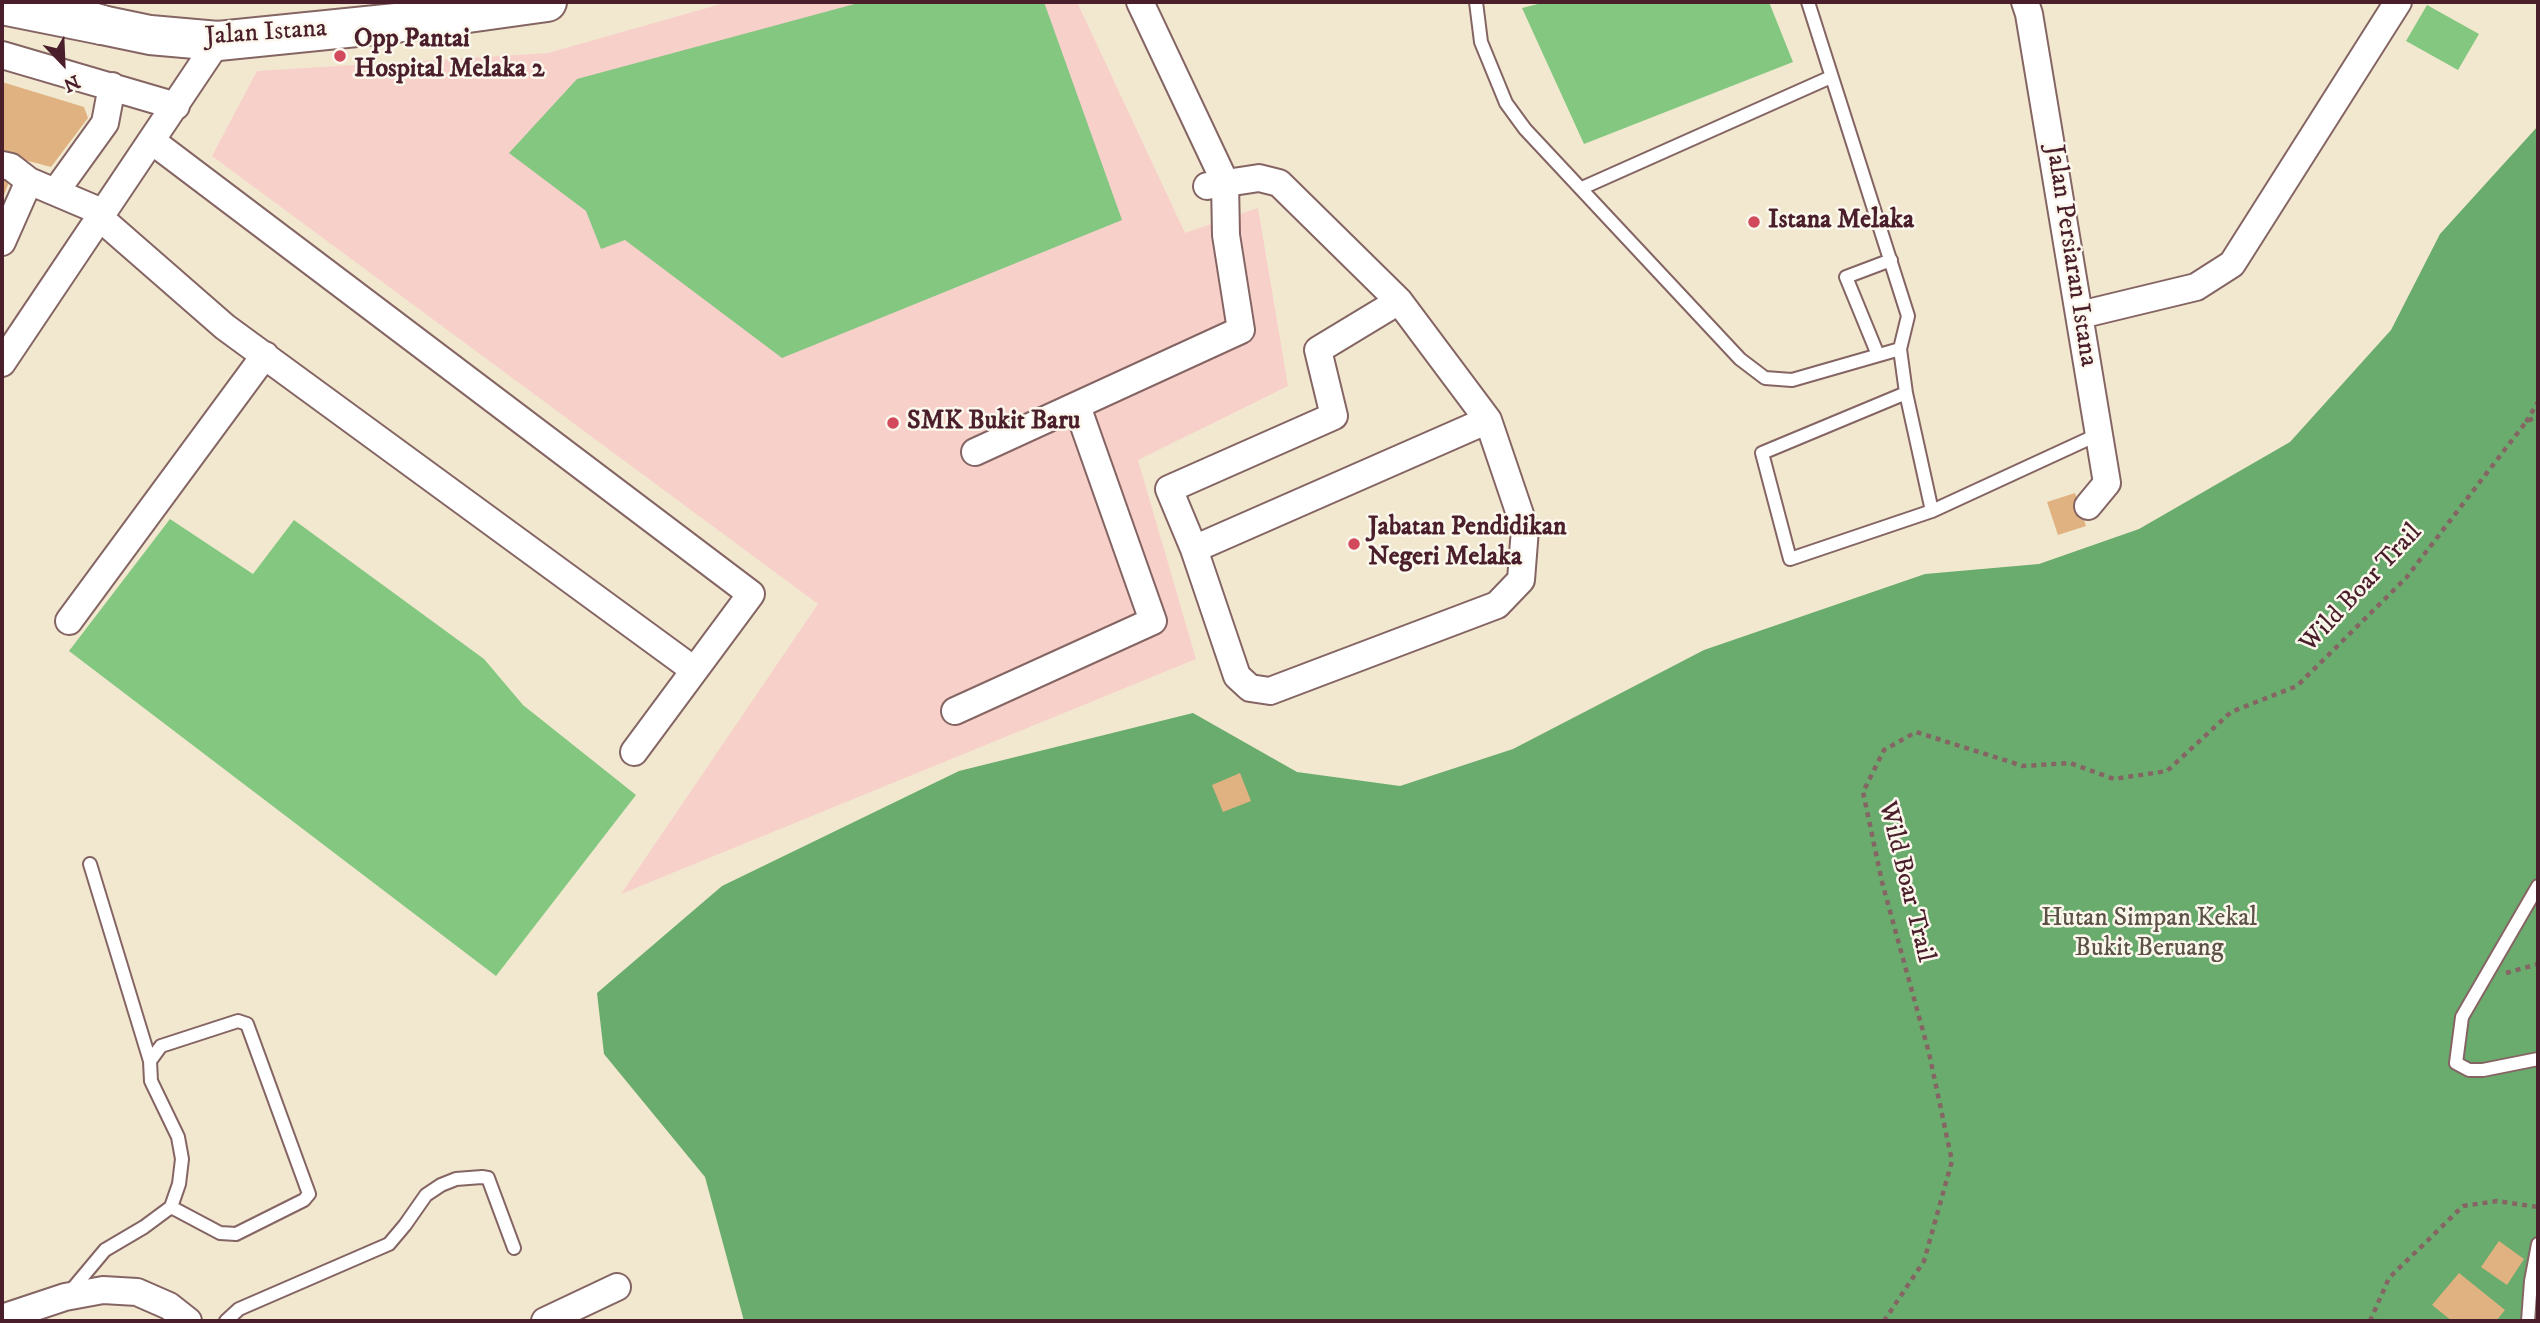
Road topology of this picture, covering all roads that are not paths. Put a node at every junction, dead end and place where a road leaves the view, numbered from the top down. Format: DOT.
graph roads {
  1 [pos="31,2"];
  2 [pos="547,2"];
  3 [pos="1121,2"];
  4 [pos="1140,2"];
  5 [pos="1476,2"];
  6 [pos="1808,2"];
  7 [pos="2025,2"];
  8 [pos="2398,2"];
  9 [pos="2,5"];
  10 [pos="102,25"];
  11 [pos="218,41"];
  12 [pos="2,55"];
  13 [pos="1831,77"];
  14 [pos="112,86"];
  15 [pos="176,106"];
  16 [pos="152,141"];
  17 [pos="2,165"];
  18 [pos="29,181"];
  19 [pos="1216,184"];
  20 [pos="1582,188"];
  21 [pos="56,191"];
  22 [pos="101,215"];
  23 [pos="2,242"];
  24 [pos="1891,260"];
  25 [pos="1399,301"];
  26 [pos="2080,315"];
  27 [pos="1900,349"];
  28 [pos="265,355"];
  29 [pos="1878,355"];
  30 [pos="2,363"];
  31 [pos="1906,393"];
  32 [pos="1077,405"];
  33 [pos="1488,421"];
  34 [pos="2099,434"];
  35 [pos="975,452"];
  36 [pos="2088,506"];
  37 [pos="1932,511"];
  38 [pos="1194,549"];
  39 [pos="69,621"];
  40 [pos="694,670"];
  41 [pos="955,711"];
  42 [pos="634,752"];
  43 [pos="90,864"];
  44 [pos="2538,886"];
  45 [pos="2538,1059"];
  46 [pos="149,1061"];
  47 [pos="171,1206"];
  48 [pos="2538,1244"];
  49 [pos="514,1248"];
  50 [pos="617,1287"];
  51 [pos="65,1297"];
  52 [pos="583,1312"];
  53 [pos="2,1318"];
  54 [pos="188,1321"];
  55 [pos="226,1321"];
  56 [pos="545,1321"];
  57 [pos="2528,1321"];
  1 -- 10 [label="main road, Jalan Istana"];
  2 -- 11 [label="main road, Jalan Istana"];
  3 -- 19 [label="street"];
  4 -- 19 [label="street"];
  5 -- 20 [label="lane"];
  6 -- 13 [label="lane"];
  7 -- 26 [label="street, Jalan Persiaran Istana"];
  8 -- 26 [label="street"];
  9 -- 10 [label="main road"];
  10 -- 11 [label="main road, Jalan Istana"];
  11 -- 15 [label="street"];
  12 -- 14 [label="street"];
  13 -- 20 [label="lane"];
  13 -- 24 [label="lane"];
  14 -- 15 [label="street"];
  14 -- 21 [label="street"];
  15 -- 16 [label="street"];
  16 -- 22 [label="street"];
  16 -- 40 [label="street"];
  17 -- 18 [label="street"];
  18 -- 21 [label="street"];
  18 -- 23 [label="street"];
  19 -- 25 [label="street"];
  19 -- 32 [label="street"];
  20 -- 29 [label="lane"];
  21 -- 22 [label="street"];
  22 -- 28 [label="street"];
  22 -- 30 [label="street"];
  24 -- 27 [label="lane"];
  24 -- 29 [label="lane"];
  25 -- 33 [label="street"];
  25 -- 38 [label="street"];
  26 -- 34 [label="street, Jalan Persiaran Istana"];
  27 -- 29 [label="lane"];
  27 -- 31 [label="lane"];
  28 -- 39 [label="street"];
  28 -- 40 [label="street"];
  31 -- 37 [label="lane"];
  31 -- 37 [label="lane"];
  32 -- 35 [label="street"];
  32 -- 41 [label="street"];
  33 -- 38 [label="street"];
  33 -- 38 [label="street"];
  34 -- 36 [label="street, Jalan Persiaran Istana"];
  34 -- 37 [label="lane"];
  40 -- 42 [label="street"];
  43 -- 46 [label="lane"];
  44 -- 45 [label="lane"];
  46 -- 47 [label="lane"];
  46 -- 47 [label="lane"];
  47 -- 51 [label="lane"];
  48 -- 57 [label="lane"];
  49 -- 55 [label="lane"];
  50 -- 52 [label="street"];
  51 -- 53 [label="street"];
  51 -- 54 [label="street"];
  52 -- 56 [label="street"];
}
